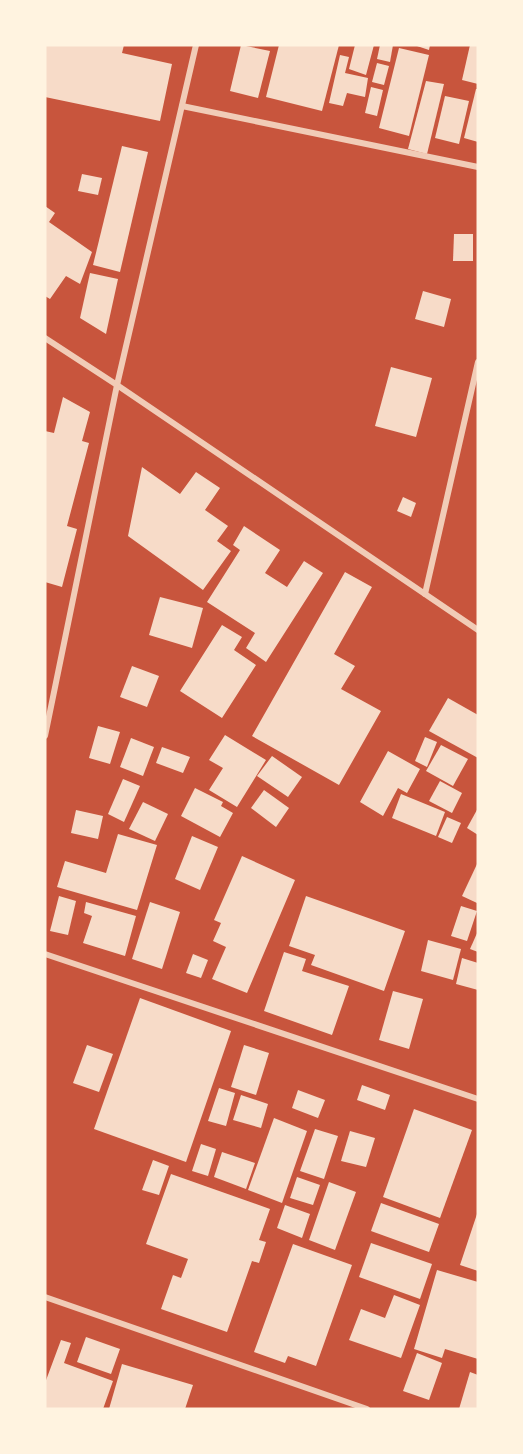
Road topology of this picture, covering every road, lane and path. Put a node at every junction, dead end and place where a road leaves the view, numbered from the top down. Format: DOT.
graph roads {
  1 [pos="196,45"];
  2 [pos="182,106"];
  3 [pos="478,166"];
  4 [pos="45,338"];
  5 [pos="478,362"];
  6 [pos="117,385"];
  7 [pos="425,594"];
  8 [pos="478,630"];
  9 [pos="45,736"];
  10 [pos="45,954"];
  11 [pos="478,1099"];
  12 [pos="45,1297"];
  13 [pos="367,1409"];
  1 -- 2 [label="street"];
  2 -- 3 [label="street"];
  2 -- 6 [label="street"];
  4 -- 6 [label="street"];
  5 -- 7 [label="street"];
  6 -- 7 [label="street"];
  6 -- 9 [label="street"];
  7 -- 8 [label="street"];
  10 -- 11 [label="street"];
  12 -- 13 [label="street"];
}
